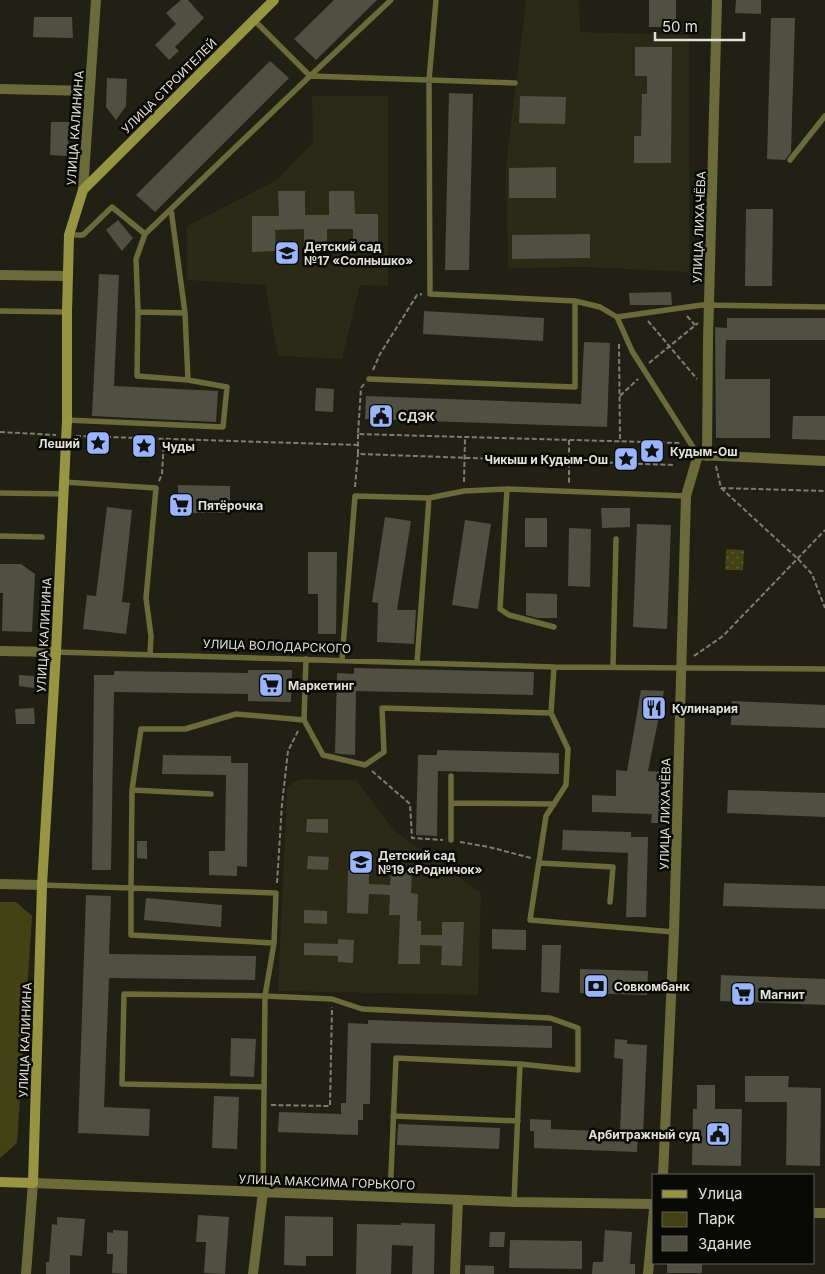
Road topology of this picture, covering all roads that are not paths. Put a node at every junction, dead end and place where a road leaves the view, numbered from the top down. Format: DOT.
graph roads {
  1 [pos="96,0"];
  2 [pos="274,0"];
  3 [pos="391,0"];
  4 [pos="436,0"];
  5 [pos="718,0"];
  6 [pos="254,20"];
  7 [pos="310,76"];
  8 [pos="429,80"];
  9 [pos="514,83"];
  10 [pos="0,88"];
  11 [pos="90,92"];
  12 [pos="825,116"];
  13 [pos="790,160"];
  14 [pos="83,190"];
  15 [pos="171,209"];
  16 [pos="145,234"];
  17 [pos="69,235"];
  18 [pos="0,275"];
  19 [pos="68,276"];
  20 [pos="575,301"];
  21 [pos="825,307"];
  22 [pos="709,309"];
  23 [pos="0,311"];
  24 [pos="66,312"];
  25 [pos="138,312"];
  26 [pos="185,313"];
  27 [pos="617,317"];
  28 [pos="369,378"];
  29 [pos="188,380"];
  30 [pos="67,420"];
  31 [pos="706,456"];
  32 [pos="825,461"];
  33 [pos="64,482"];
  34 [pos="507,489"];
  35 [pos="0,493"];
  36 [pos="63,494"];
  37 [pos="686,496"];
  38 [pos="429,498"];
  39 [pos="0,536"];
  40 [pos="42,537"];
  41 [pos="616,539"];
  42 [pos="554,627"];
  43 [pos="0,651"];
  44 [pos="56,652"];
  45 [pos="150,655"];
  46 [pos="306,659"];
  47 [pos="342,660"];
  48 [pos="417,663"];
  49 [pos="554,666"];
  50 [pos="613,667"];
  51 [pos="681,668"];
  52 [pos="825,669"];
  53 [pos="551,713"];
  54 [pos="304,720"];
  55 [pos="451,776"];
  56 [pos="132,790"];
  57 [pos="211,794"];
  58 [pos="451,803"];
  59 [pos="554,804"];
  60 [pos="451,840"];
  61 [pos="539,863"];
  62 [pos="0,884"];
  63 [pos="42,885"];
  64 [pos="131,888"];
  65 [pos="610,902"];
  66 [pos="674,932"];
  67 [pos="274,943"];
  68 [pos="265,996"];
  69 [pos="520,1064"];
  70 [pos="264,1087"];
  71 [pos="393,1116"];
  72 [pos="518,1121"];
  73 [pos="663,1174"];
  74 [pos="0,1182"];
  75 [pos="33,1183"];
  76 [pos="263,1192"];
  77 [pos="390,1197"];
  78 [pos="458,1200"];
  79 [pos="514,1202"];
  80 [pos="652,1204"];
  81 [pos="652,1231"];
  82 [pos="26,1274"];
  83 [pos="253,1274"];
  84 [pos="455,1274"];
  85 [pos="648,1274"];
  1 -- 11 [label="street, УЛИЦА КАЛИНИНА"];
  2 -- 6 [label="main road, УЛИЦА СТРОИТЕЛЕЙ"];
  3 -- 7 [label="lane"];
  4 -- 8 [label="lane"];
  5 -- 22 [label="street, УЛИЦА ЛИХАЧЁВА"];
  6 -- 7 [label="lane"];
  6 -- 14 [label="main road, УЛИЦА СТРОИТЕЛЕЙ"];
  7 -- 8 [label="lane"];
  7 -- 15 [label="lane"];
  8 -- 9 [label="lane"];
  8 -- 20 [label="lane"];
  10 -- 11 [label="street"];
  11 -- 14 [label="street, УЛИЦА КАЛИНИНА"];
  12 -- 13 [label="lane"];
  14 -- 17 [label="main road, УЛИЦА КАЛИНИНА"];
  15 -- 16 [label="lane"];
  15 -- 26 [label="lane"];
  16 -- 17 [label="lane"];
  16 -- 25 [label="lane"];
  17 -- 19 [label="main road, УЛИЦА КАЛИНИНА"];
  18 -- 19 [label="street"];
  19 -- 24 [label="main road, УЛИЦА КАЛИНИНА"];
  20 -- 27 [label="lane"];
  20 -- 28 [label="lane"];
  21 -- 22 [label="lane"];
  22 -- 27 [label="lane"];
  22 -- 31 [label="street, УЛИЦА ЛИХАЧЁВА"];
  23 -- 24 [label="lane"];
  24 -- 30 [label="main road, УЛИЦА КАЛИНИНА"];
  25 -- 26 [label="lane"];
  25 -- 29 [label="lane"];
  26 -- 29 [label="lane"];
  27 -- 31 [label="lane"];
  29 -- 30 [label="lane"];
  30 -- 33 [label="main road, УЛИЦА КАЛИНИНА"];
  31 -- 32 [label="street"];
  31 -- 37 [label="street, УЛИЦА ЛИХАЧЁВА"];
  33 -- 36 [label="main road, УЛИЦА КАЛИНИНА"];
  33 -- 45 [label="lane"];
  34 -- 37 [label="lane"];
  34 -- 38 [label="lane"];
  34 -- 42 [label="lane"];
  35 -- 36 [label="lane"];
  36 -- 44 [label="main road, УЛИЦА КАЛИНИНА"];
  37 -- 51 [label="street, УЛИЦА ЛИХАЧЁВА"];
  38 -- 47 [label="lane"];
  38 -- 48 [label="lane"];
  39 -- 40 [label="lane"];
  41 -- 50 [label="lane"];
  43 -- 44 [label="street, УЛИЦА ВОЛОДАРСКОГО"];
  44 -- 45 [label="lane, УЛИЦА ВОЛОДАРСКОГО"];
  44 -- 63 [label="main road, УЛИЦА КАЛИНИНА"];
  45 -- 46 [label="lane, УЛИЦА ВОЛОДАРСКОГО"];
  46 -- 47 [label="lane, УЛИЦА ВОЛОДАРСКОГО"];
  46 -- 54 [label="lane"];
  47 -- 48 [label="lane, УЛИЦА ВОЛОДАРСКОГО"];
  48 -- 49 [label="lane, УЛИЦА ВОЛОДАРСКОГО"];
  49 -- 50 [label="lane, УЛИЦА ВОЛОДАРСКОГО"];
  49 -- 53 [label="lane"];
  50 -- 51 [label="lane, УЛИЦА ВОЛОДАРСКОГО"];
  51 -- 52 [label="lane, УЛИЦА ВОЛОДАРСКОГО"];
  51 -- 66 [label="street, УЛИЦА ЛИХАЧЁВА"];
  53 -- 54 [label="lane"];
  53 -- 59 [label="lane"];
  54 -- 56 [label="lane"];
  55 -- 58 [label="lane"];
  56 -- 57 [label="lane"];
  56 -- 64 [label="lane"];
  58 -- 59 [label="lane"];
  58 -- 60 [label="lane"];
  59 -- 61 [label="lane"];
  61 -- 65 [label="lane"];
  61 -- 66 [label="lane"];
  62 -- 63 [label="street"];
  63 -- 64 [label="lane"];
  63 -- 75 [label="main road, УЛИЦА КАЛИНИНА"];
  64 -- 67 [label="lane"];
  64 -- 67 [label="lane"];
  66 -- 73 [label="street, УЛИЦА ЛИХАЧЁВА"];
  67 -- 68 [label="lane"];
  68 -- 69 [label="lane"];
  68 -- 70 [label="lane"];
  68 -- 70 [label="lane"];
  69 -- 71 [label="lane"];
  69 -- 72 [label="lane"];
  70 -- 76 [label="lane"];
  71 -- 72 [label="lane"];
  71 -- 77 [label="lane"];
  72 -- 79 [label="lane"];
  74 -- 75 [label="main road, УЛИЦА МАКСИМА ГОРЬКОГО"];
  75 -- 76 [label="street, УЛИЦА МАКСИМА ГОРЬКОГО"];
  75 -- 82 [label="street, УЛИЦА КАЛИНИНА"];
  76 -- 77 [label="street, УЛИЦА МАКСИМА ГОРЬКОГО"];
  76 -- 83 [label="street"];
  77 -- 78 [label="street, УЛИЦА МАКСИМА ГОРЬКОГО"];
  78 -- 79 [label="street, УЛИЦА МАКСИМА ГОРЬКОГО"];
  78 -- 84 [label="street"];
  79 -- 80 [label="street, УЛИЦА МАКСИМА ГОРЬКОГО"];
  81 -- 85 [label="street"];
}
